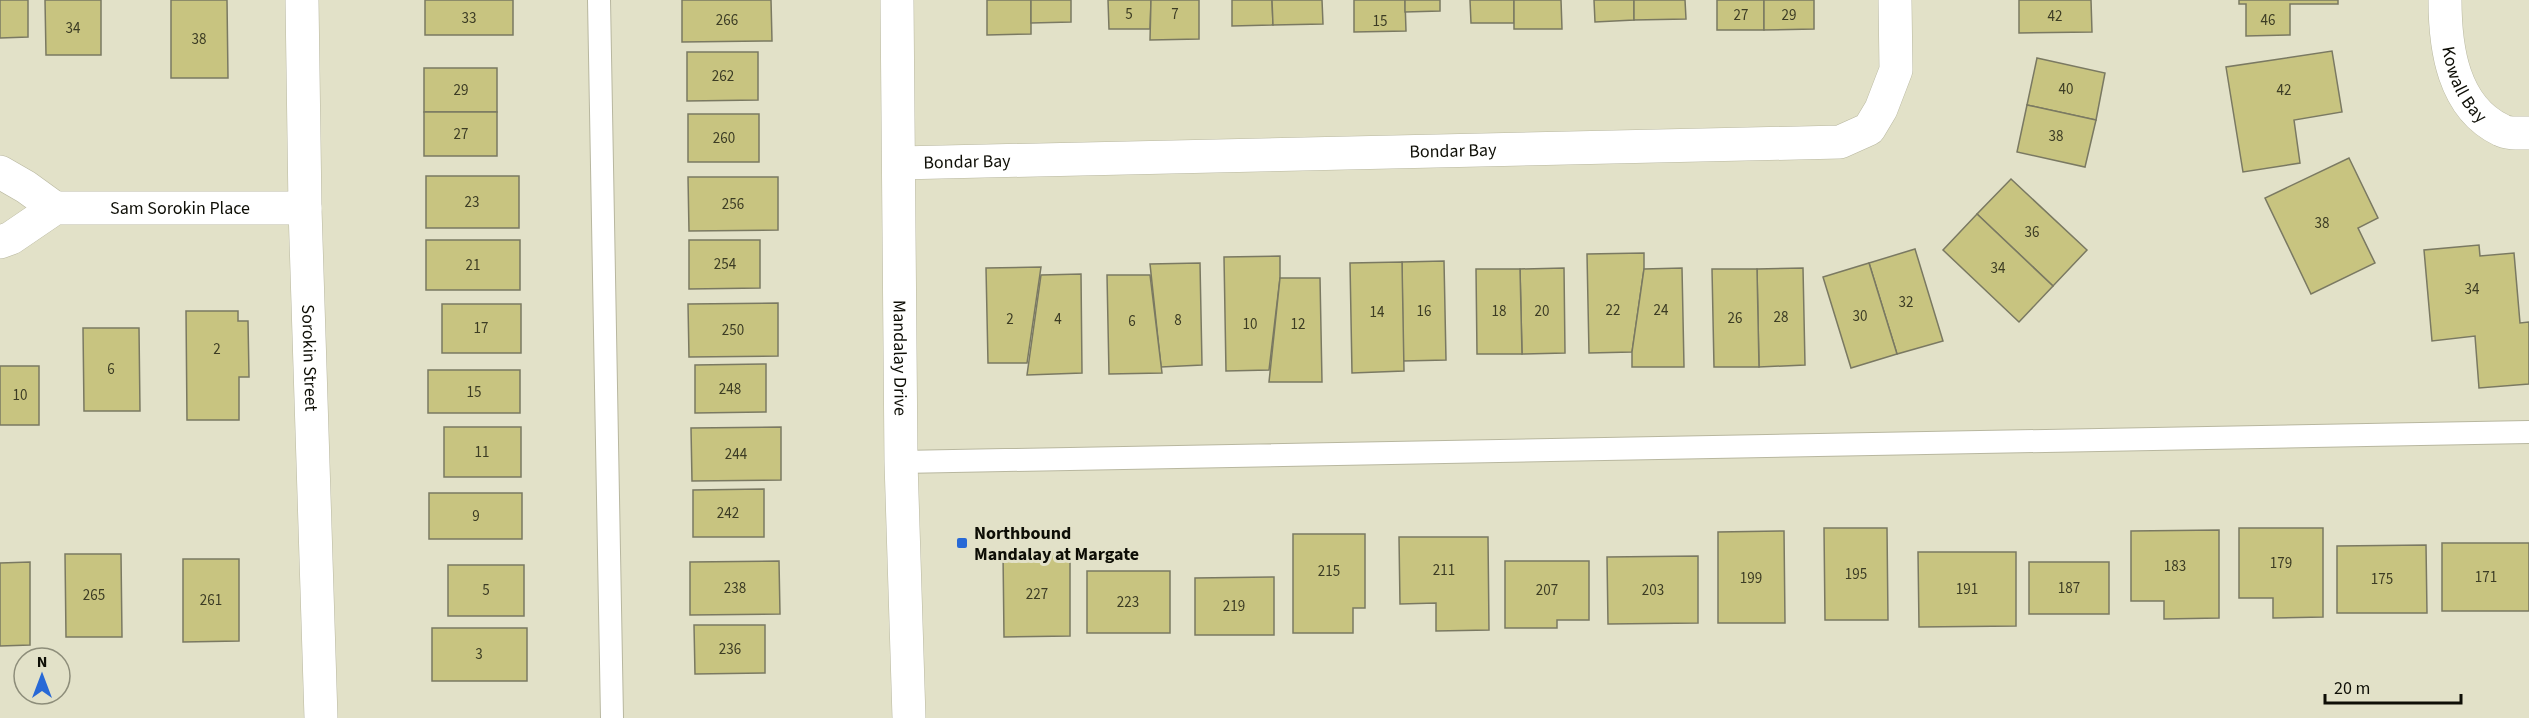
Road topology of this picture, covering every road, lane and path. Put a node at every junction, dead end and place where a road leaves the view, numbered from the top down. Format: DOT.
graph roads {
  1 [pos="302,0"];
  2 [pos="599,0"];
  3 [pos="897,0"];
  4 [pos="1895,0"];
  5 [pos="2445,0"];
  6 [pos="2529,134"];
  7 [pos="899,163"];
  8 [pos="0,172"];
  9 [pos="55,208"];
  10 [pos="305,208"];
  11 [pos="0,242"];
  12 [pos="2529,432"];
  13 [pos="901,462"];
  14 [pos="321,718"];
  15 [pos="612,718"];
  16 [pos="909,718"];
  1 -- 10 [label="street, Sorokin Street"];
  2 -- 15 [label="lane"];
  3 -- 7 [label="street, Mandalay Drive"];
  4 -- 7 [label="street, Bondar Bay"];
  5 -- 6 [label="street, Kowall Bay"];
  7 -- 13 [label="street, Mandalay Drive"];
  8 -- 9 [label="street"];
  9 -- 10 [label="street, Sam Sorokin Place"];
  9 -- 11 [label="street"];
  10 -- 14 [label="street, Sorokin Street"];
  12 -- 13 [label="lane"];
  13 -- 16 [label="street, Mandalay Drive"];
}
